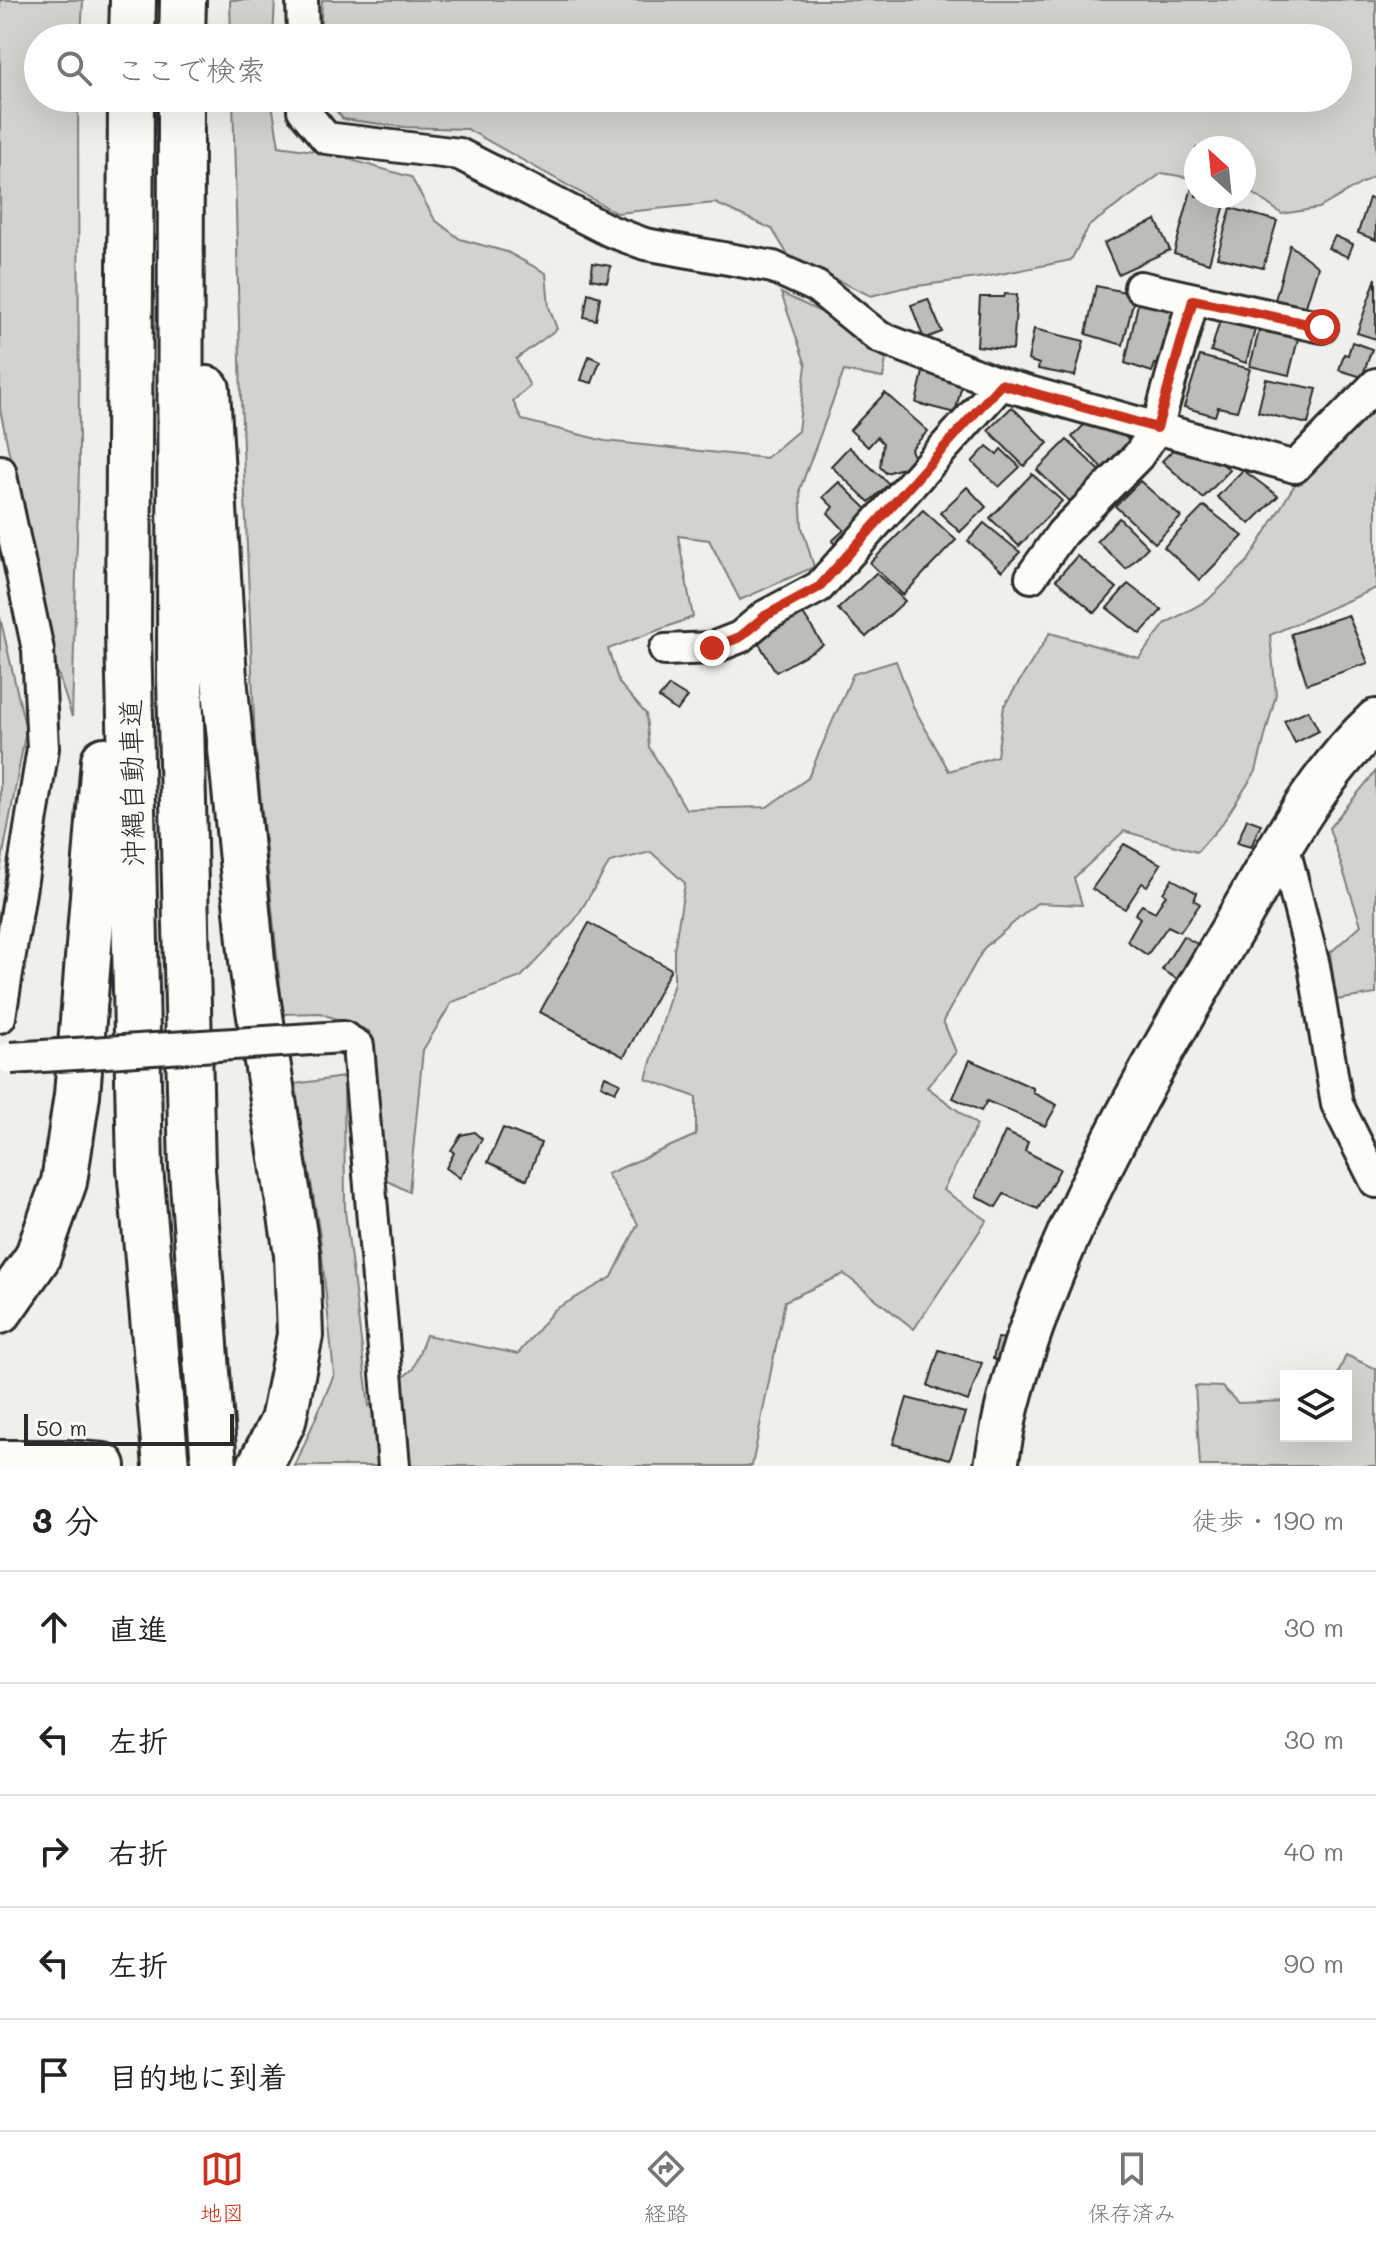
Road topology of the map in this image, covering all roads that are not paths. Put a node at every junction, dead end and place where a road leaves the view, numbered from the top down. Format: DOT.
graph roads {
  1 [pos="133,0"];
  2 [pos="183,0"];
  3 [pos="302,0"];
  4 [pos="132,24"];
  5 [pos="182,24"];
  6 [pos="303,24"];
  7 [pos="131,112"];
  8 [pos="181,112"];
  9 [pos="305,112"];
  10 [pos="1140,287"];
  11 [pos="179,296"];
  12 [pos="1193,300"];
  13 [pos="1322,327"];
  14 [pos="1001,384"];
  15 [pos="1376,384"];
  16 [pos="1157,428"];
  17 [pos="0,471"];
  18 [pos="1031,577"];
  19 [pos="128,631"];
  20 [pos="665,650"];
  21 [pos="1376,721"];
  22 [pos="1283,844"];
  23 [pos="0,1017"];
  24 [pos="5,1056"];
  25 [pos="1376,1182"];
  26 [pos="0,1311"];
  27 [pos="0,1463"];
  28 [pos="103,1466"];
  29 [pos="166,1466"];
  30 [pos="214,1466"];
  31 [pos="260,1466"];
  32 [pos="394,1466"];
  33 [pos="996,1466"];
  1 -- 4 [label="highway"];
  2 -- 5 [label="highway"];
  3 -- 6 [label="street"];
  7 -- 19 [label="highway, 沖縄自動車道"];
  8 -- 11 [label="highway, 沖縄自動車道"];
  9 -- 14 [label="street"];
  10 -- 12 [label="street"];
  11 -- 30 [label="highway, 沖縄自動車道"];
  11 -- 31 [label="highway"];
  12 -- 13 [label="street"];
  12 -- 16 [label="street"];
  14 -- 16 [label="street"];
  14 -- 20 [label="street"];
  15 -- 16 [label="street"];
  16 -- 18 [label="street"];
  17 -- 23 [label="street"];
  19 -- 26 [label="highway"];
  19 -- 29 [label="highway, 沖縄自動車道"];
  21 -- 22 [label="street"];
  22 -- 25 [label="street"];
  22 -- 33 [label="street"];
  24 -- 32 [label="street, bridge"];
  27 -- 28 [label="highway"];
}
